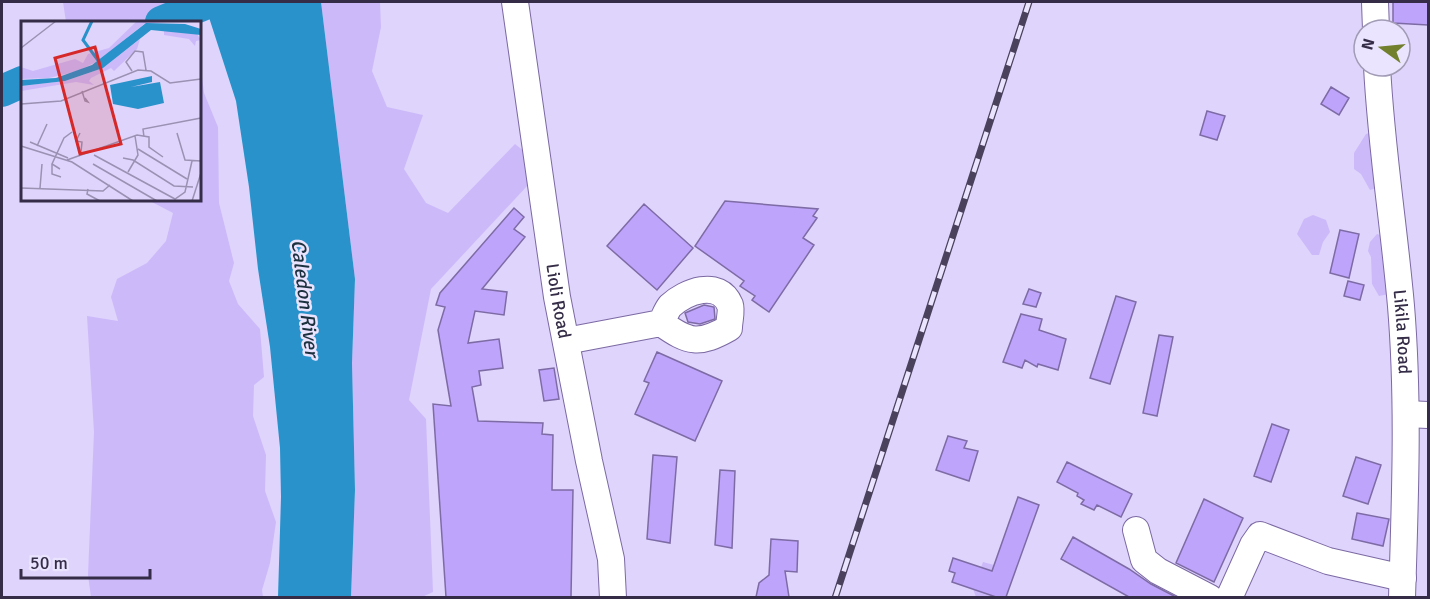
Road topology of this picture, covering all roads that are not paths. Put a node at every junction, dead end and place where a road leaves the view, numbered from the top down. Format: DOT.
graph roads {
  1 [pos="515,2"];
  2 [pos="1375,2"];
  3 [pos="1376,18"];
  4 [pos="1378,78"];
  5 [pos="661,323"];
  6 [pos="566,341"];
  7 [pos="1417,415"];
  8 [pos="1136,530"];
  9 [pos="1402,588"];
  10 [pos="613,597"];
  11 [pos="1210,597"];
  12 [pos="1229,597"];
  1 -- 6 [label="street, Lioli Road"];
  2 -- 3 [label="street"];
  4 -- 7 [label="street, Likila Road"];
  5 -- 6 [label="street"];
  6 -- 10 [label="street, Lioli Road"];
  7 -- 9 [label="street, Likila Road"];
  8 -- 11 [label="street"];
  9 -- 12 [label="street"];
}
